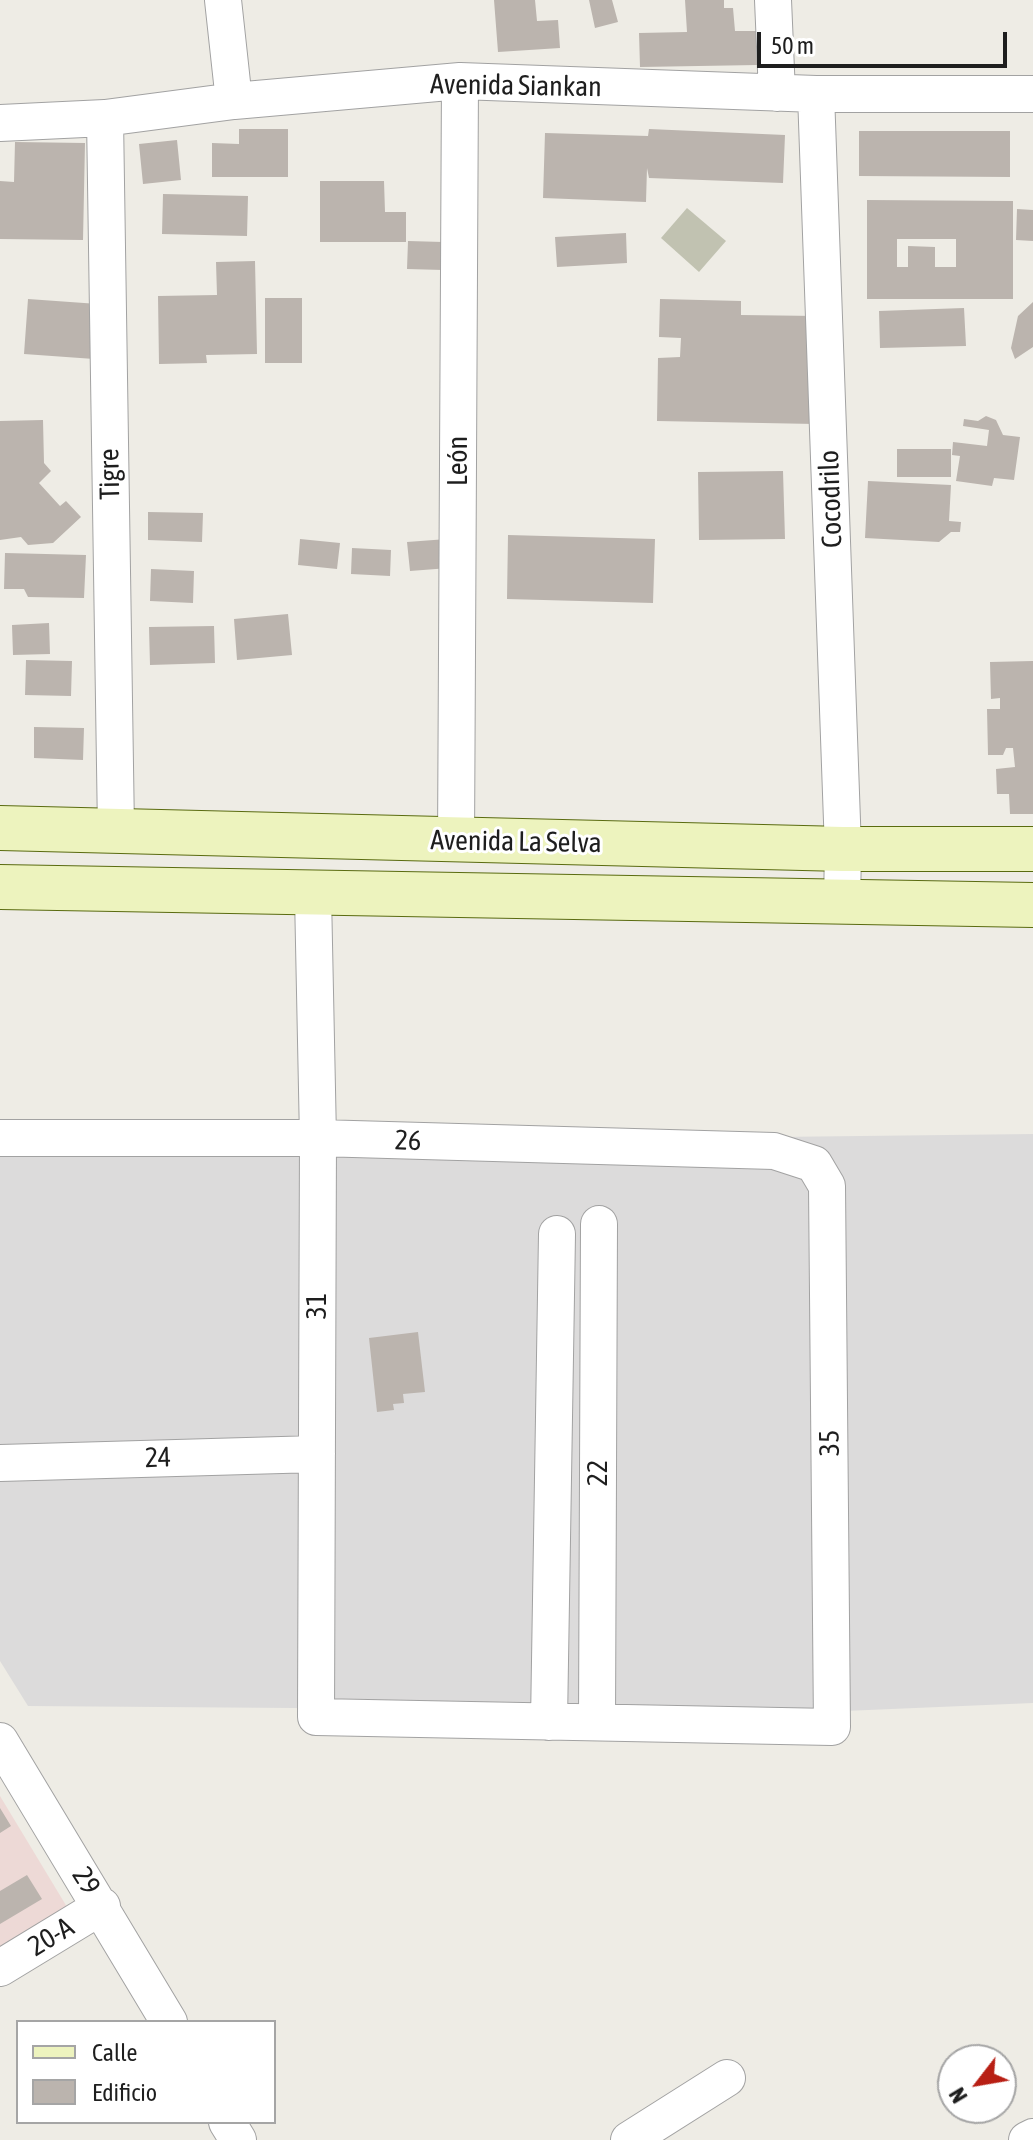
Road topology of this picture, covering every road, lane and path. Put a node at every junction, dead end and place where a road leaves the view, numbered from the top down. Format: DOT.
graph roads {
  1 [pos="223,0"];
  2 [pos="773,0"];
  3 [pos="460,81"];
  4 [pos="777,93"];
  5 [pos="816,94"];
  6 [pos="1033,94"];
  7 [pos="234,101"];
  8 [pos="105,118"];
  9 [pos="0,123"];
  10 [pos="0,828"];
  11 [pos="116,830"];
  12 [pos="456,841"];
  13 [pos="843,849"];
  14 [pos="1033,849"];
  15 [pos="0,887"];
  16 [pos="313,895"];
  17 [pos="842,903"];
  18 [pos="1033,905"];
  19 [pos="0,1138"];
  20 [pos="318,1138"];
  21 [pos="814,1164"];
  22 [pos="599,1224"];
  23 [pos="557,1234"];
  24 [pos="317,1454"];
  25 [pos="0,1463"];
  26 [pos="549,1722"];
  27 [pos="597,1722"];
  28 [pos="0,1741"];
  29 [pos="102,1906"];
  30 [pos="0,1968"];
  31 [pos="168,2020"];
  32 [pos="727,2078"];
  33 [pos="1033,2137"];
  34 [pos="629,2140"];
  35 [pos="1027,2140"];
  1 -- 7 [label="street"];
  2 -- 4 [label="street"];
  3 -- 4 [label="street, Avenida Siankan"];
  3 -- 7 [label="street, Avenida Siankan"];
  3 -- 12 [label="street, León"];
  4 -- 5 [label="street, Avenida Siankan"];
  5 -- 6 [label="street, Avenida Siankan"];
  5 -- 13 [label="street, Cocodrilo"];
  7 -- 8 [label="street, Avenida Siankan"];
  8 -- 9 [label="street, Avenida Siankan"];
  8 -- 11 [label="street, Tigre"];
  10 -- 11 [label="street, Avenida La Selva"];
  11 -- 12 [label="street, Avenida La Selva"];
  12 -- 13 [label="street, Avenida La Selva"];
  13 -- 14 [label="street, Avenida La Selva"];
  13 -- 17 [label="street, Cocodrilo"];
  15 -- 16 [label="street, Avenida La Selva"];
  16 -- 17 [label="street, Avenida La Selva"];
  16 -- 20 [label="street, 31"];
  17 -- 18 [label="street, Avenida La Selva"];
  19 -- 20 [label="street, 26"];
  20 -- 21 [label="street, 26"];
  20 -- 24 [label="street, 31"];
  21 -- 27 [label="street, 35"];
  22 -- 27 [label="street, 22"];
  23 -- 26 [label="street"];
  24 -- 25 [label="street, 24"];
  24 -- 26 [label="street, 31"];
  26 -- 27 [label="street"];
  28 -- 29 [label="street, 29"];
  29 -- 30 [label="street, 20-A"];
  29 -- 31 [label="street, 29"];
  32 -- 34 [label="street"];
  33 -- 35 [label="street"];
}
